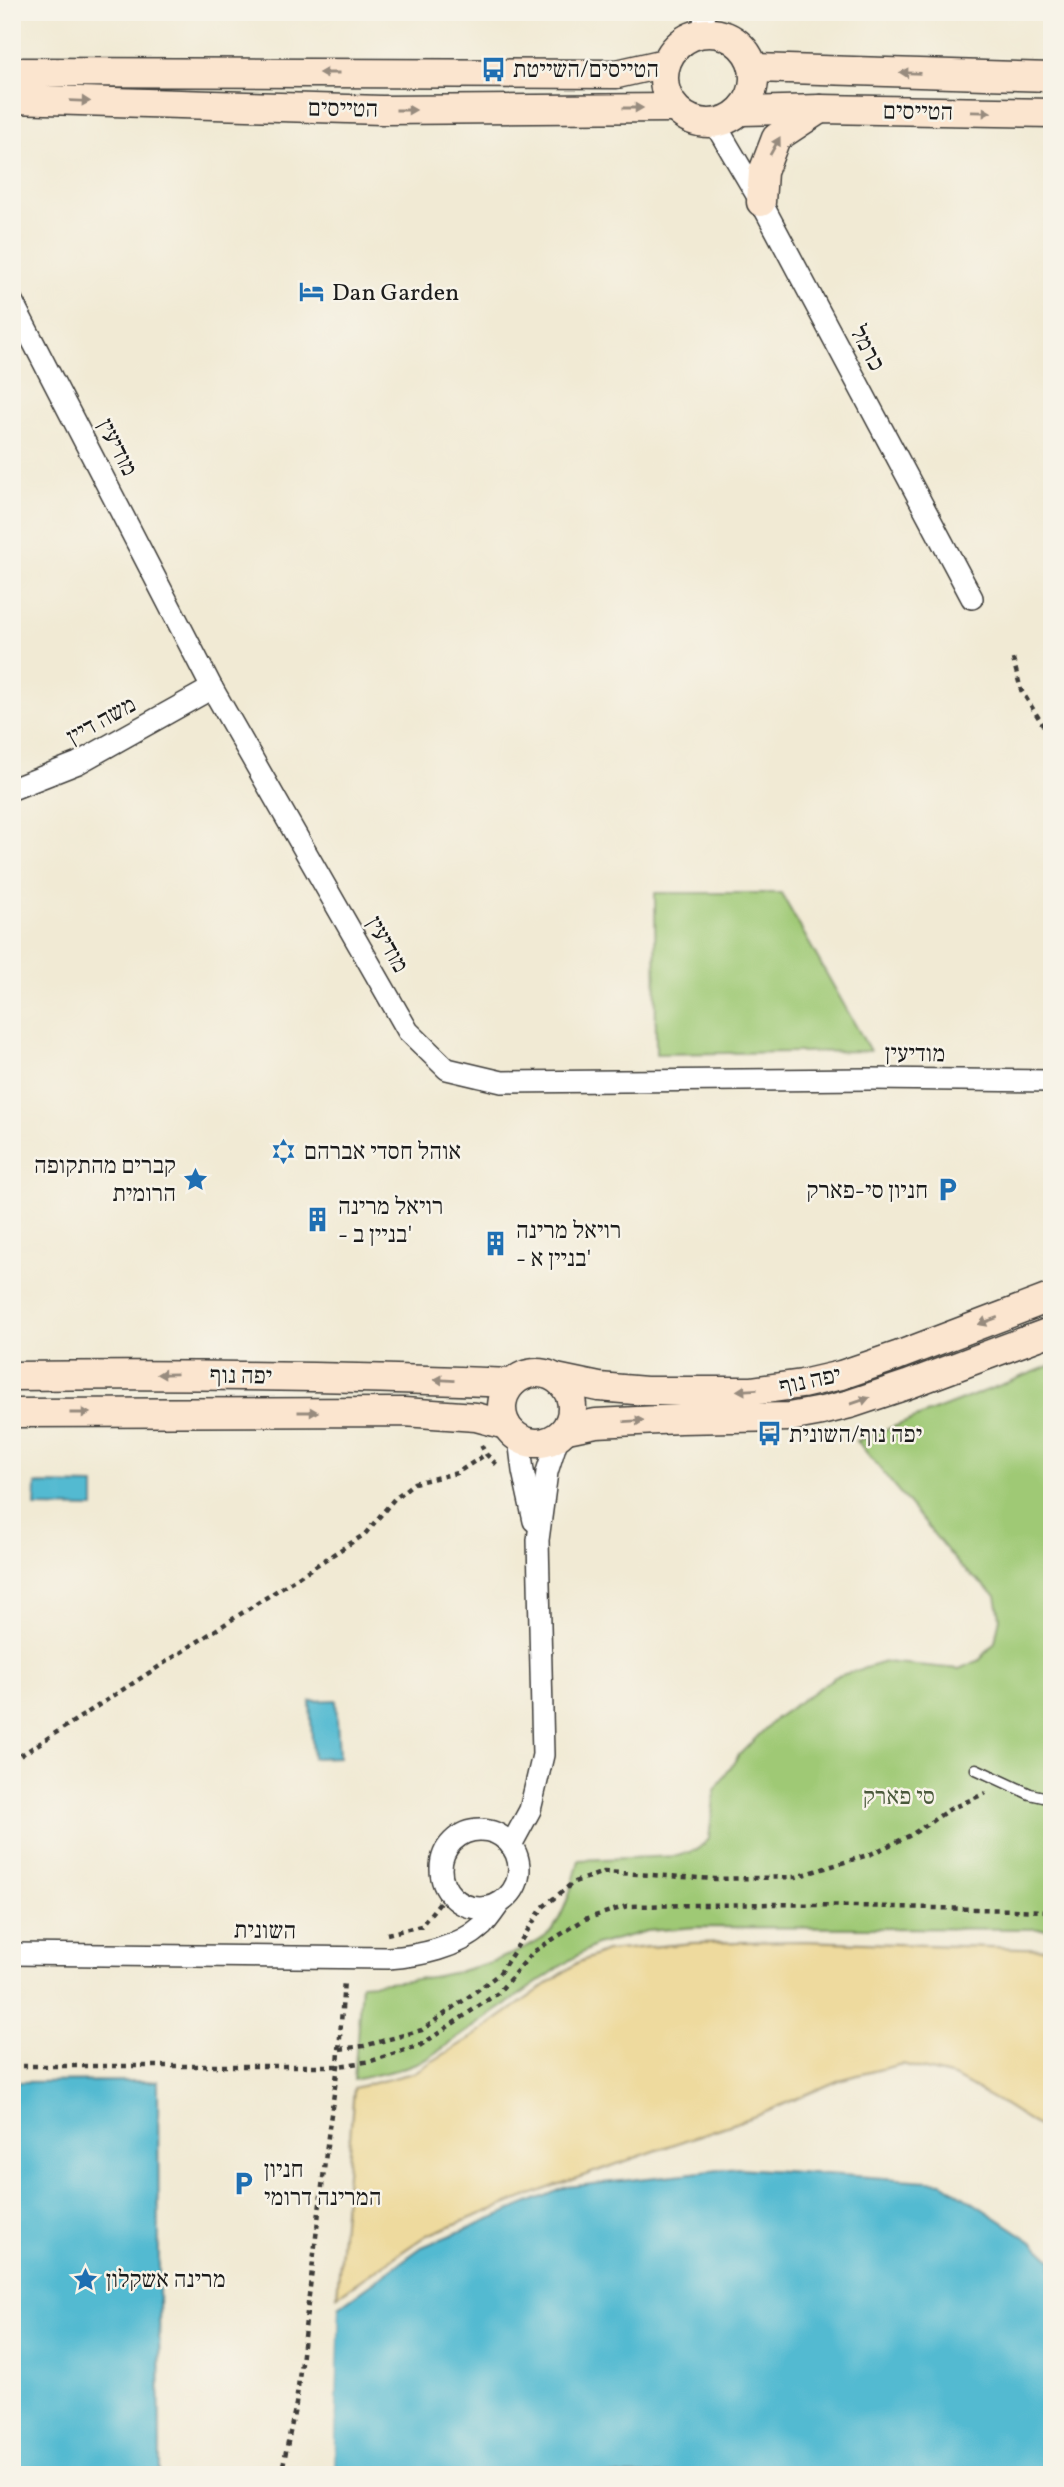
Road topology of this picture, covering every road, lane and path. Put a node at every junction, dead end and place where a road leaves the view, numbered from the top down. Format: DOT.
graph roads {
  1 [pos="704,22"];
  2 [pos="665,63"];
  3 [pos="755,68"];
  4 [pos="12,72"];
  5 [pos="1052,78"];
  6 [pos="12,99"];
  7 [pos="674,108"];
  8 [pos="820,109"];
  9 [pos="742,111"];
  10 [pos="1052,113"];
  11 [pos="715,124"];
  12 [pos="761,202"];
  13 [pos="12,300"];
  14 [pos="972,598"];
  15 [pos="1013,659"];
  16 [pos="212,688"];
  17 [pos="1052,738"];
  18 [pos="12,789"];
  19 [pos="1052,1081"];
  20 [pos="1052,1297"];
  21 [pos="1052,1331"];
  22 [pos="12,1376"];
  23 [pos="556,1378"];
  24 [pos="512,1383"];
  25 [pos="12,1413"];
  26 [pos="476,1417"];
  27 [pos="512,1432"];
  28 [pos="563,1433"];
  29 [pos="486,1454"];
  30 [pos="523,1471"];
  31 [pos="538,1540"];
  32 [pos="12,1761"];
  33 [pos="976,1769"];
  34 [pos="988,1792"];
  35 [pos="1052,1799"];
  36 [pos="511,1845"];
  37 [pos="448,1892"];
  38 [pos="499,1904"];
  39 [pos="1052,1911"];
  40 [pos="12,1954"];
  41 [pos="348,1958"];
  42 [pos="340,2049"];
  43 [pos="12,2066"];
  44 [pos="338,2066"];
  45 [pos="281,2475"];
  1 -- 2 [label="street"];
  1 -- 3 [label="street"];
  2 -- 4 [label="street, הטייסים, one-way"];
  2 -- 7 [label="street"];
  5 -- 3 [label="street, הטייסים, one-way"];
  3 -- 9 [label="street"];
  6 -- 7 [label="street, הטייסים, one-way"];
  7 -- 11 [label="street"];
  8 -- 9 [label="street, הטייסים"];
  8 -- 10 [label="street, הטייסים, one-way"];
  12 -- 8 [label="street, one-way"];
  9 -- 11 [label="street"];
  11 -- 12 [label="street, כרמל"];
  12 -- 14 [label="street, כרמל"];
  13 -- 16 [label="street, מודיעין"];
  15 -- 17 [label="path"];
  16 -- 18 [label="street, משה דיין"];
  16 -- 19 [label="street, מודיעין"];
  20 -- 23 [label="street, יפה נוף, one-way"];
  28 -- 21 [label="street, יפה נוף, one-way"];
  24 -- 22 [label="street, יפה נוף, one-way"];
  23 -- 24 [label="street"];
  23 -- 28 [label="street"];
  24 -- 27 [label="street"];
  25 -- 26 [label="street, יפה נוף, one-way"];
  26 -- 27 [label="street, יפה נוף"];
  26 -- 29 [label="path"];
  27 -- 28 [label="street"];
  27 -- 30 [label="street"];
  28 -- 31 [label="street"];
  29 -- 30 [label="path"];
  29 -- 32 [label="path"];
  30 -- 31 [label="street"];
  31 -- 36 [label="street"];
  33 -- 35 [label="lane"];
  34 -- 42 [label="path"];
  36 -- 37 [label="street"];
  36 -- 38 [label="street, השונית"];
  37 -- 38 [label="street"];
  37 -- 41 [label="path"];
  38 -- 41 [label="street, השונית"];
  39 -- 44 [label="path"];
  40 -- 41 [label="street, השונית"];
  41 -- 42 [label="path"];
  42 -- 44 [label="path"];
  43 -- 44 [label="path"];
  44 -- 45 [label="path"];
}
